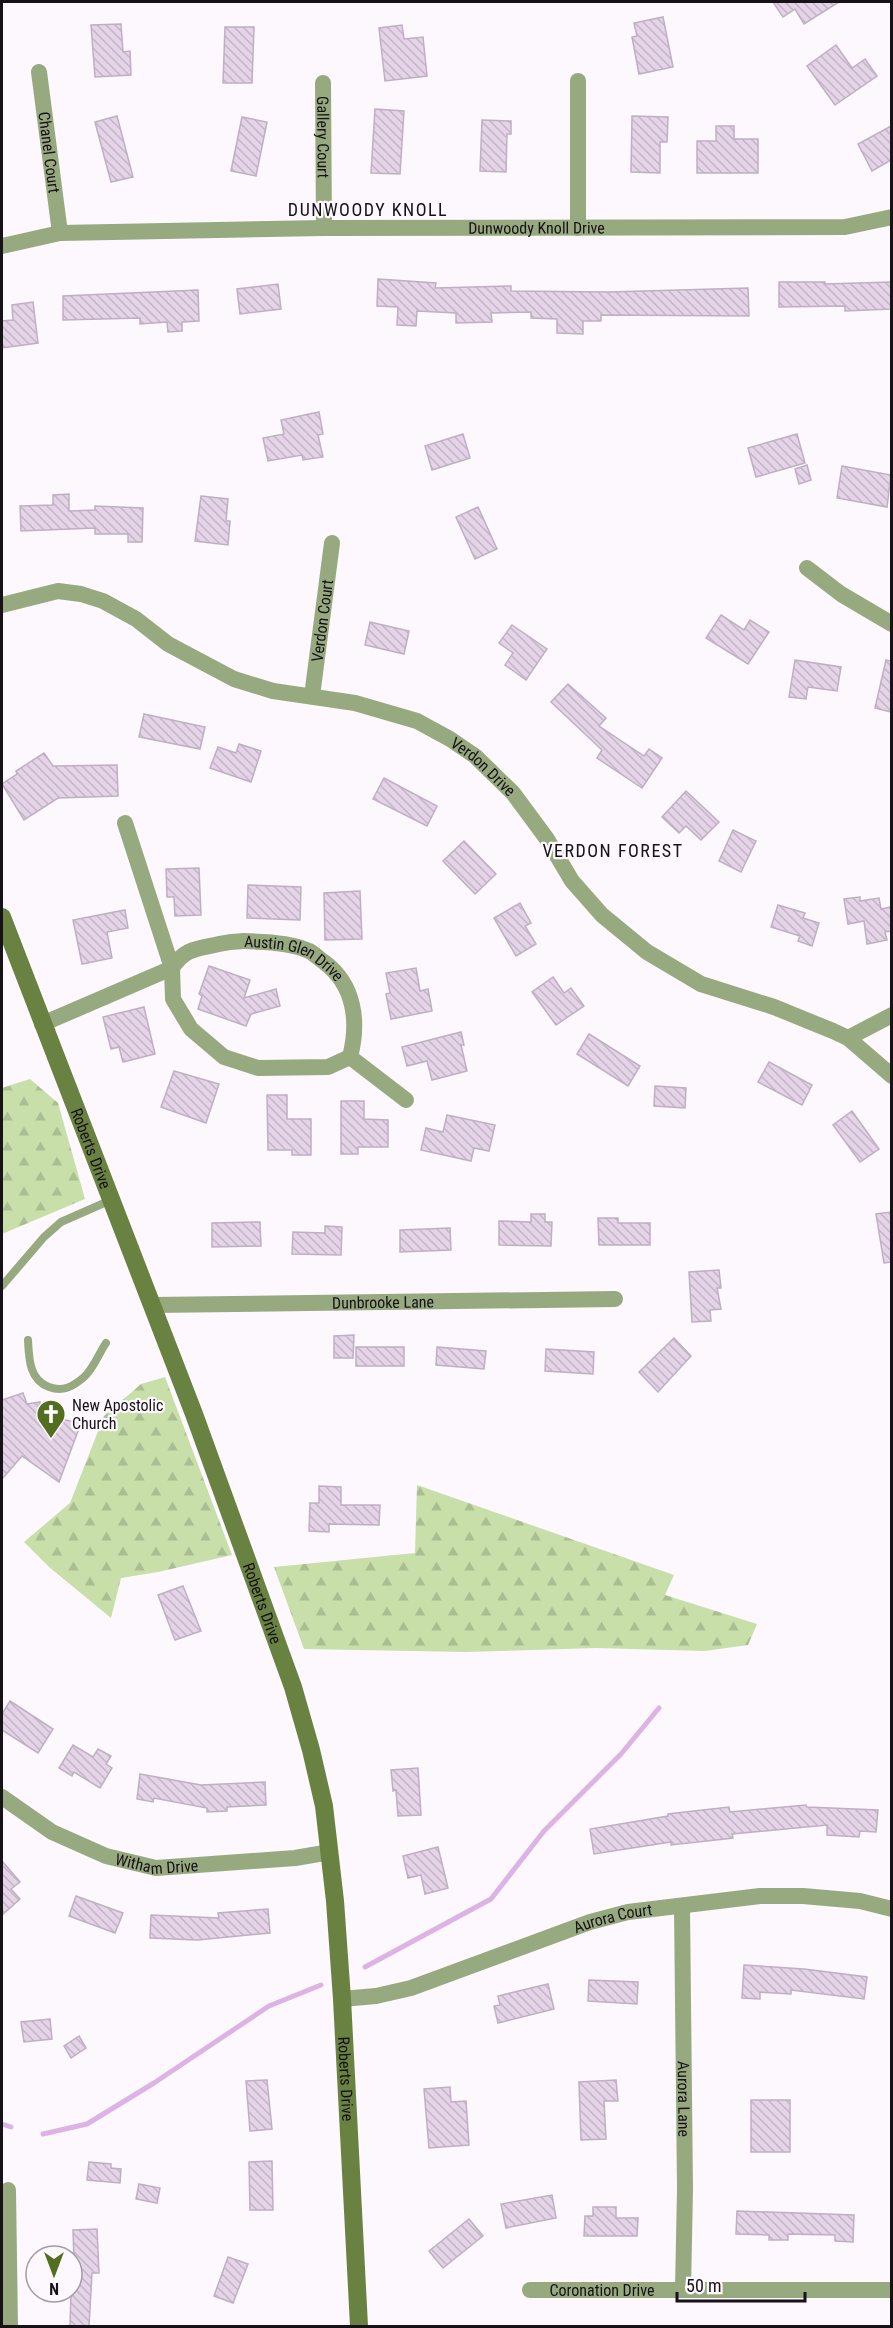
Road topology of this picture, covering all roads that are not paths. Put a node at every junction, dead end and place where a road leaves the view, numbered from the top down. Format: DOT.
graph roads {
  1 [pos="39,72"];
  2 [pos="578,81"];
  3 [pos="323,83"];
  4 [pos="891,217"];
  5 [pos="324,228"];
  6 [pos="578,228"];
  7 [pos="60,233"];
  8 [pos="2,246"];
  9 [pos="332,543"];
  10 [pos="807,568"];
  11 [pos="2,605"];
  12 [pos="891,624"];
  13 [pos="312,696"];
  14 [pos="125,823"];
  15 [pos="2,917"];
  16 [pos="172,968"];
  17 [pos="891,1016"];
  18 [pos="42,1024"];
  19 [pos="848,1038"];
  20 [pos="350,1057"];
  21 [pos="891,1076"];
  22 [pos="406,1100"];
  23 [pos="111,1200"];
  24 [pos="2,1286"];
  25 [pos="615,1299"];
  26 [pos="152,1305"];
  27 [pos="28,1340"];
  28 [pos="106,1343"];
  29 [pos="2,1797"];
  30 [pos="330,1852"];
  31 [pos="682,1906"];
  32 [pos="891,1909"];
  33 [pos="342,1998"];
  34 [pos="8,2190"];
  35 [pos="530,2290"];
  36 [pos="683,2290"];
  37 [pos="891,2290"];
  38 [pos="10,2326"];
  39 [pos="359,2326"];
  1 -- 7 [label="street, Chanel Court"];
  2 -- 6 [label="street"];
  3 -- 5 [label="street, Gallery Court"];
  4 -- 6 [label="street, Dunwoody Knoll Drive"];
  5 -- 6 [label="street, Dunwoody Knoll Drive"];
  5 -- 7 [label="street, Dunwoody Knoll Drive"];
  7 -- 8 [label="street, Dunwoody Knoll Drive"];
  9 -- 13 [label="street, Verdon Court"];
  10 -- 12 [label="street"];
  11 -- 13 [label="street, Verdon Drive"];
  13 -- 19 [label="street, Verdon Drive"];
  14 -- 16 [label="street"];
  15 -- 18 [label="street, Roberts Drive"];
  16 -- 18 [label="street, Austin Glen Drive"];
  16 -- 20 [label="street"];
  16 -- 20 [label="street, Austin Glen Drive"];
  17 -- 19 [label="street"];
  18 -- 23 [label="street, Roberts Drive"];
  19 -- 21 [label="street, Verdon Drive"];
  20 -- 22 [label="street"];
  23 -- 24 [label="lane"];
  23 -- 26 [label="street, Roberts Drive"];
  25 -- 26 [label="street, Dunbrooke Lane"];
  26 -- 30 [label="street, Roberts Drive"];
  27 -- 28 [label="lane"];
  29 -- 30 [label="street, Witham Drive"];
  30 -- 33 [label="street, Roberts Drive"];
  31 -- 32 [label="street, Aurora Court"];
  31 -- 33 [label="street, Aurora Court"];
  31 -- 36 [label="street, Aurora Lane"];
  33 -- 39 [label="street, Roberts Drive"];
  34 -- 38 [label="street"];
  35 -- 36 [label="street, Coronation Drive"];
  36 -- 37 [label="street, Coronation Drive"];
}
